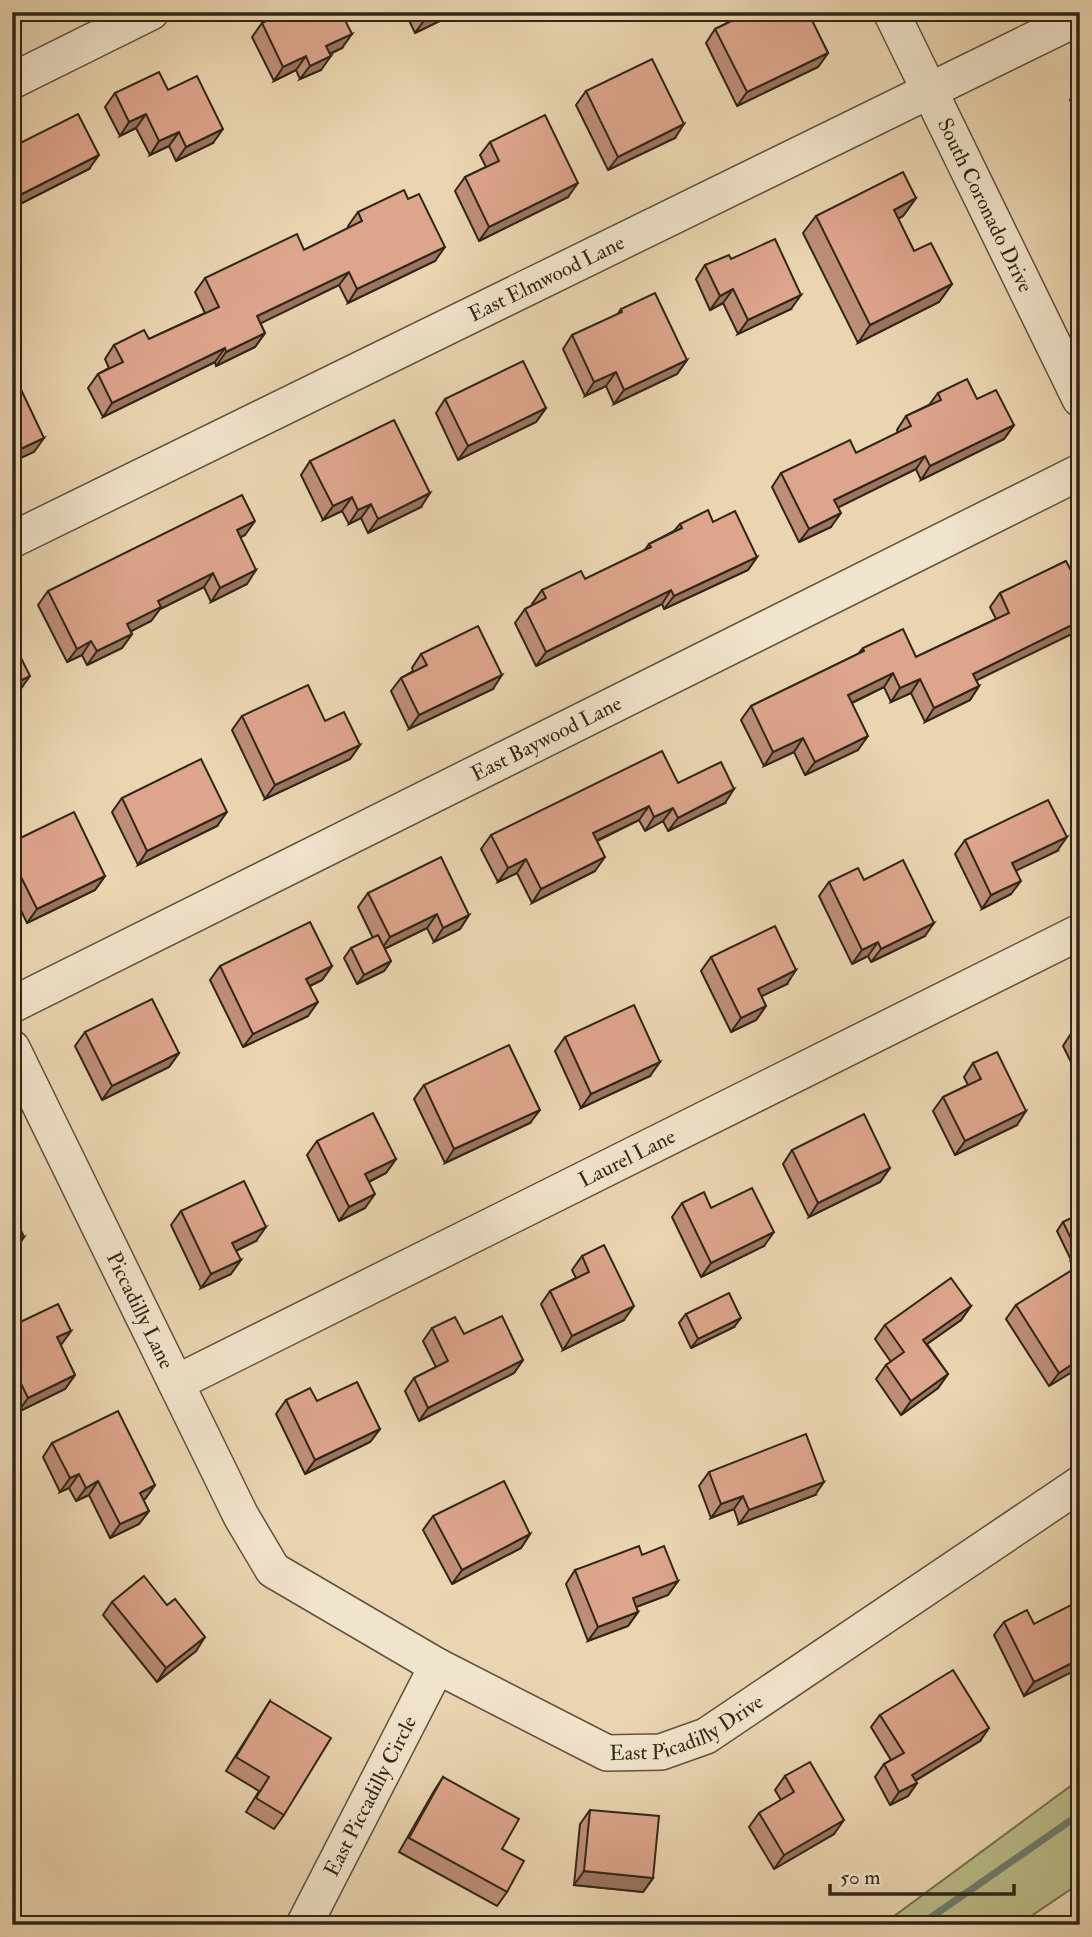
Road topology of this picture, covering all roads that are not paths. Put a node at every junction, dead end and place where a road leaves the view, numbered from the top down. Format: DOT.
graph roads {
  1 [pos="151,12"];
  2 [pos="891,12"];
  3 [pos="1080,17"];
  4 [pos="12,80"];
  5 [pos="929,91"];
  6 [pos="1080,399"];
  7 [pos="1080,472"];
  8 [pos="12,540"];
  9 [pos="1080,932"];
  10 [pos="12,1005"];
  11 [pos="12,1048"];
  12 [pos="176,1383"];
  13 [pos="1080,1484"];
  14 [pos="273,1570"];
  15 [pos="437,1666"];
  16 [pos="304,1925"];
  1 -- 4 [label="street"];
  2 -- 5 [label="street, South Coronado Drive"];
  3 -- 5 [label="street, East Elmwood Lane"];
  5 -- 6 [label="street, South Coronado Drive"];
  5 -- 8 [label="street, East Elmwood Lane"];
  7 -- 10 [label="street, East Baywood Lane"];
  9 -- 12 [label="street, Laurel Lane"];
  11 -- 12 [label="street, Piccadilly Lane"];
  12 -- 14 [label="street, Piccadilly Lane"];
  13 -- 15 [label="street, East Picadilly Drive"];
  14 -- 15 [label="street, East Picadilly Drive"];
  15 -- 16 [label="street, East Piccadilly Circle"];
}
